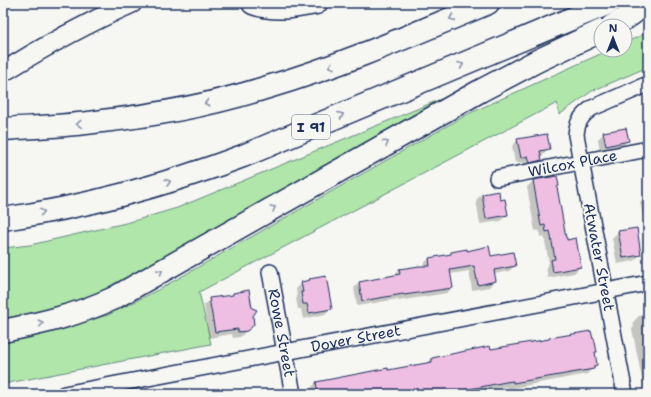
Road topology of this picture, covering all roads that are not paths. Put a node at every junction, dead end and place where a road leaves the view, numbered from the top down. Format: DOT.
graph roads {
  1 [pos="132,3"];
  2 [pos="253,3"];
  3 [pos="316,3"];
  4 [pos="488,3"];
  5 [pos="609,3"];
  6 [pos="645,3"];
  7 [pos="627,18"];
  8 [pos="593,35"];
  9 [pos="3,72"];
  10 [pos="648,84"];
  11 [pos="3,128"];
  12 [pos="648,149"];
  13 [pos="581,162"];
  14 [pos="497,178"];
  15 [pos="3,219"];
  16 [pos="270,272"];
  17 [pos="648,283"];
  18 [pos="606,291"];
  19 [pos="3,331"];
  20 [pos="285,352"];
  21 [pos="64,394"];
  22 [pos="292,394"];
  23 [pos="625,394"];
  1 -- 9 [label="main road"];
  2 -- 3 [label="highway"];
  4 -- 11 [label="highway, one-way"];
  15 -- 5 [label="highway, I 91, one-way"];
  6 -- 7 [label="highway"];
  19 -- 8 [label="highway, one-way"];
  10 -- 13 [label="street, Atwater Street"];
  12 -- 13 [label="street, Wilcox Place"];
  13 -- 14 [label="street, Wilcox Place"];
  13 -- 18 [label="street, Atwater Street"];
  16 -- 20 [label="street, Rowe Street"];
  17 -- 18 [label="street, Dover Street"];
  18 -- 20 [label="street, Dover Street"];
  18 -- 23 [label="street, Atwater Street"];
  20 -- 21 [label="street, Dover Street"];
  20 -- 22 [label="street, Rowe Street"];
}
